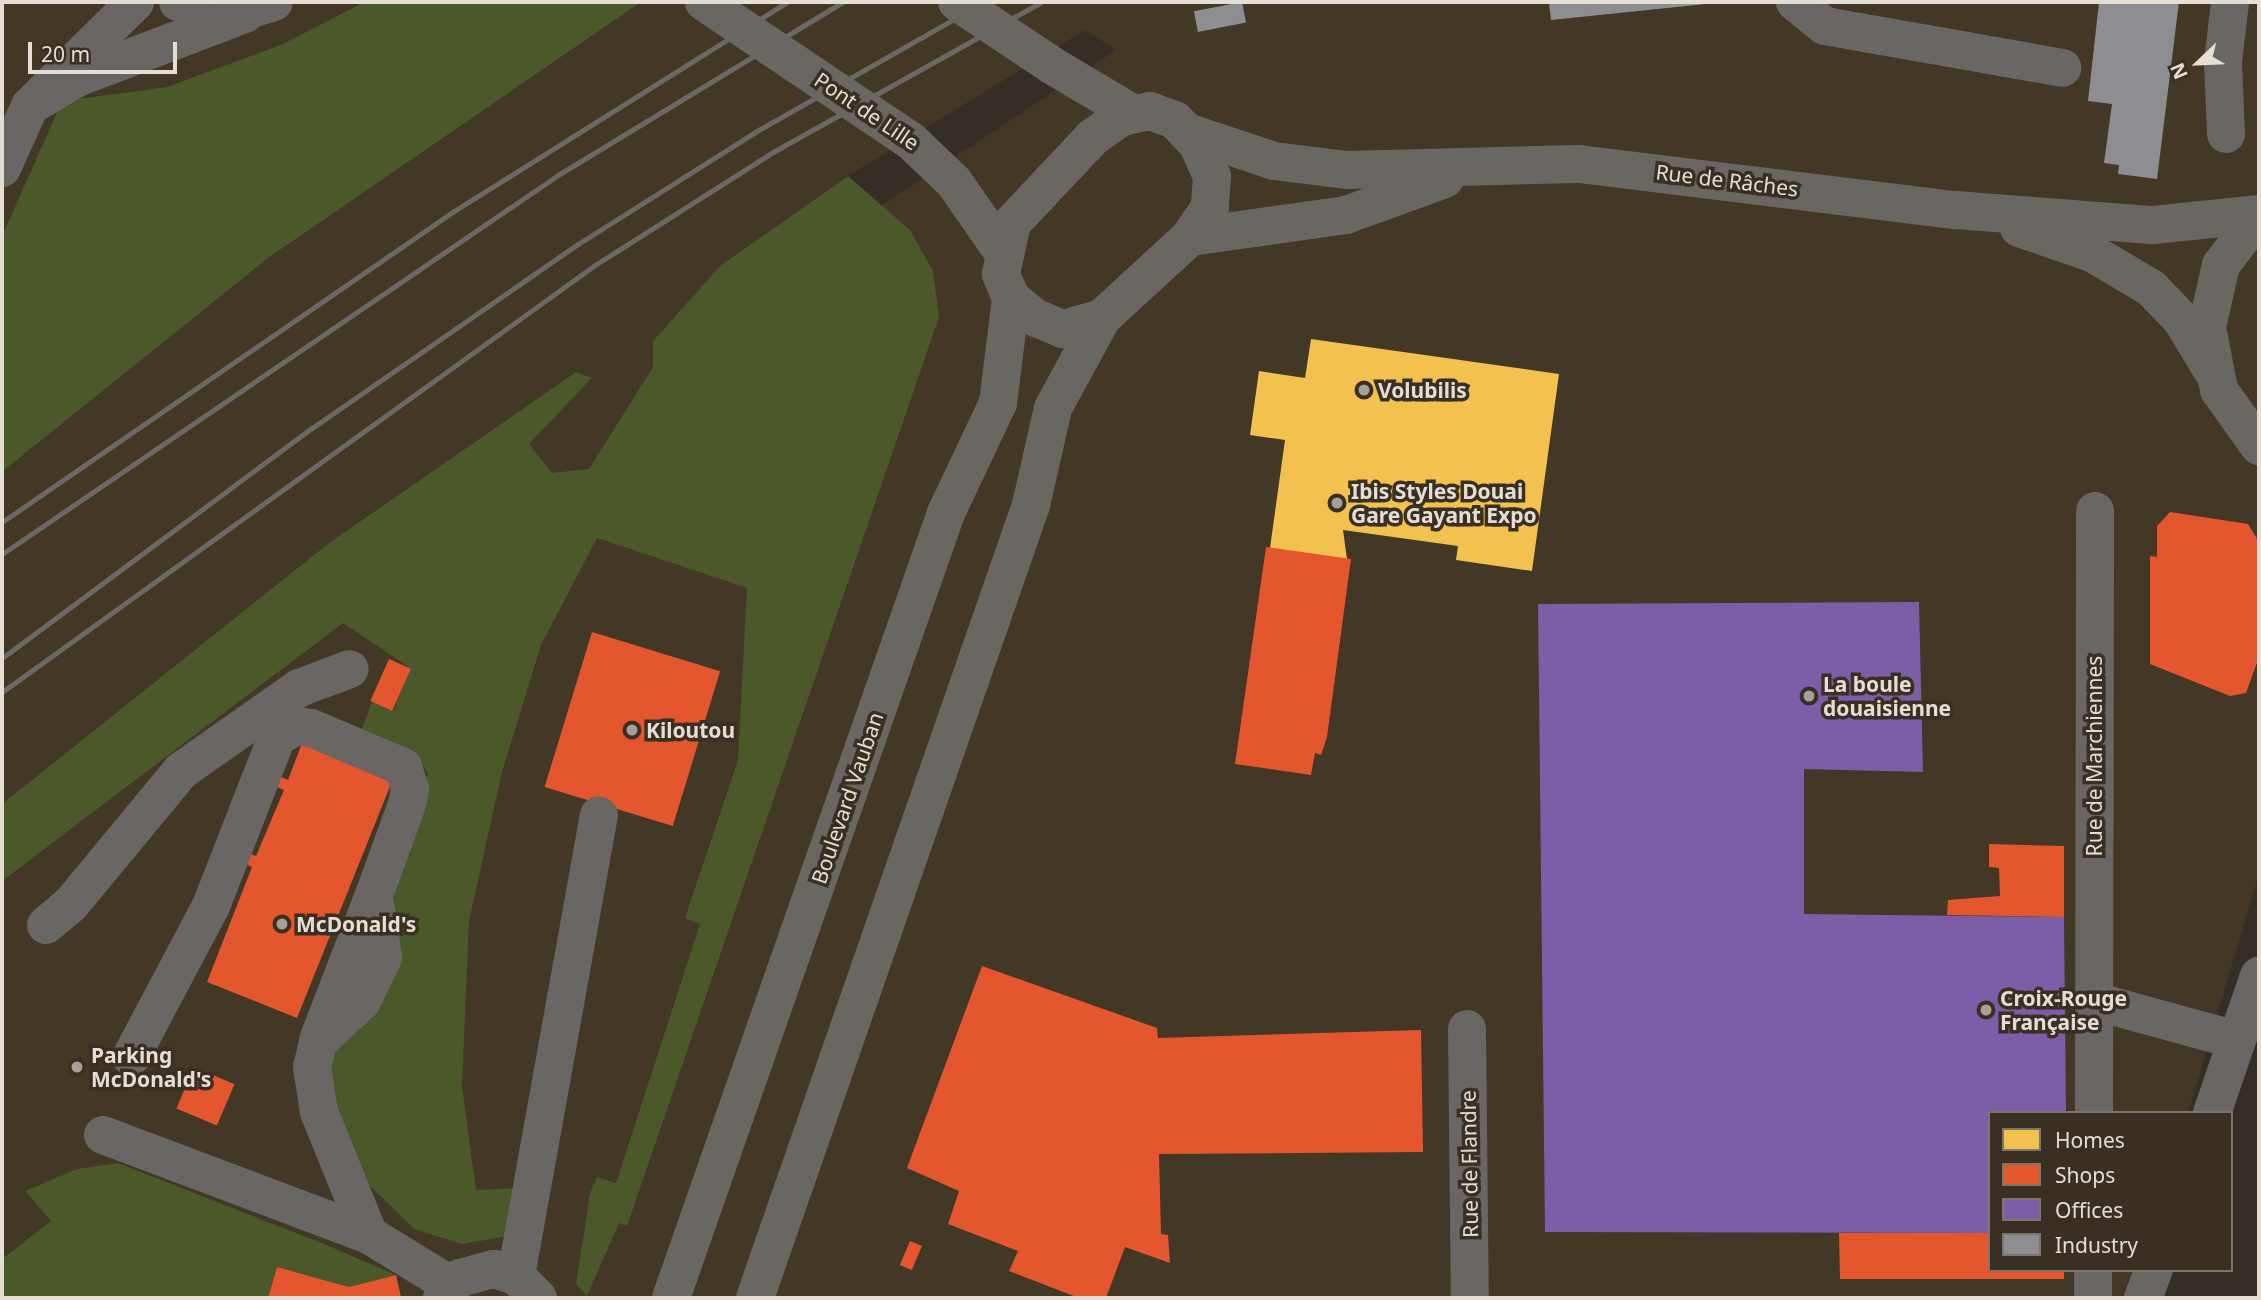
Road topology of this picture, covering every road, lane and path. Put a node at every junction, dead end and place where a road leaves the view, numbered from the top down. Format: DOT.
graph roads {
  1 [pos="135,2"];
  2 [pos="178,2"];
  3 [pos="704,2"];
  4 [pos="957,2"];
  5 [pos="1795,2"];
  6 [pos="260,8"];
  7 [pos="2239,15"];
  8 [pos="2062,68"];
  9 [pos="30,106"];
  10 [pos="1132,113"];
  11 [pos="1187,132"];
  12 [pos="2226,134"];
  13 [pos="1498,166"];
  14 [pos="2,168"];
  15 [pos="1956,210"];
  16 [pos="2259,214"];
  17 [pos="1190,237"];
  18 [pos="1002,251"];
  19 [pos="1011,298"];
  20 [pos="1102,318"];
  21 [pos="2212,370"];
  22 [pos="2259,446"];
  23 [pos="2095,511"];
  24 [pos="351,669"];
  25 [pos="599,815"];
  26 [pos="46,925"];
  27 [pos="2259,976"];
  28 [pos="2094,1001"];
  29 [pos="1467,1029"];
  30 [pos="2238,1040"];
  31 [pos="131,1057"];
  32 [pos="2094,1111"];
  33 [pos="2213,1111"];
  34 [pos="103,1135"];
  35 [pos="369,1236"];
  36 [pos="2093,1272"];
  37 [pos="2153,1272"];
  38 [pos="527,1287"];
  39 [pos="446,1292"];
  40 [pos="671,1298"];
  41 [pos="755,1298"];
  42 [pos="1471,1298"];
  43 [pos="2093,1298"];
  44 [pos="2143,1298"];
  1 -- 9 [label="street"];
  2 -- 6 [label="street"];
  3 -- 18 [label="main road, Pont de Lille, bridge"];
  4 -- 10 [label="main road, bridge"];
  5 -- 8 [label="street"];
  6 -- 9 [label="street"];
  7 -- 12 [label="street"];
  9 -- 14 [label="street"];
  10 -- 11 [label="main road"];
  10 -- 18 [label="main road"];
  11 -- 13 [label="main road, Rue de Râches"];
  11 -- 17 [label="main road"];
  13 -- 15 [label="main road, Rue de Râches"];
  13 -- 17 [label="main road, Rue de Râches"];
  15 -- 16 [label="main road, Rue de Râches"];
  15 -- 21 [label="main road, Rue de Râches"];
  16 -- 21 [label="main road"];
  17 -- 20 [label="main road"];
  18 -- 19 [label="main road"];
  19 -- 20 [label="main road"];
  19 -- 40 [label="main road, Boulevard Vauban"];
  20 -- 41 [label="main road"];
  21 -- 22 [label="main road"];
  23 -- 28 [label="street, Rue de Marchiennes"];
  24 -- 26 [label="street"];
  25 -- 38 [label="street"];
  27 -- 30 [label="street"];
  28 -- 30 [label="street"];
  28 -- 32 [label="street, Rue de Marchiennes"];
  29 -- 42 [label="street, Rue de Flandre"];
  30 -- 33 [label="street"];
  31 -- 35 [label="street"];
  34 -- 35 [label="street"];
  35 -- 39 [label="street"];
  36 -- 43 [label="street"];
  37 -- 44 [label="street"];
  38 -- 39 [label="street"];
}
